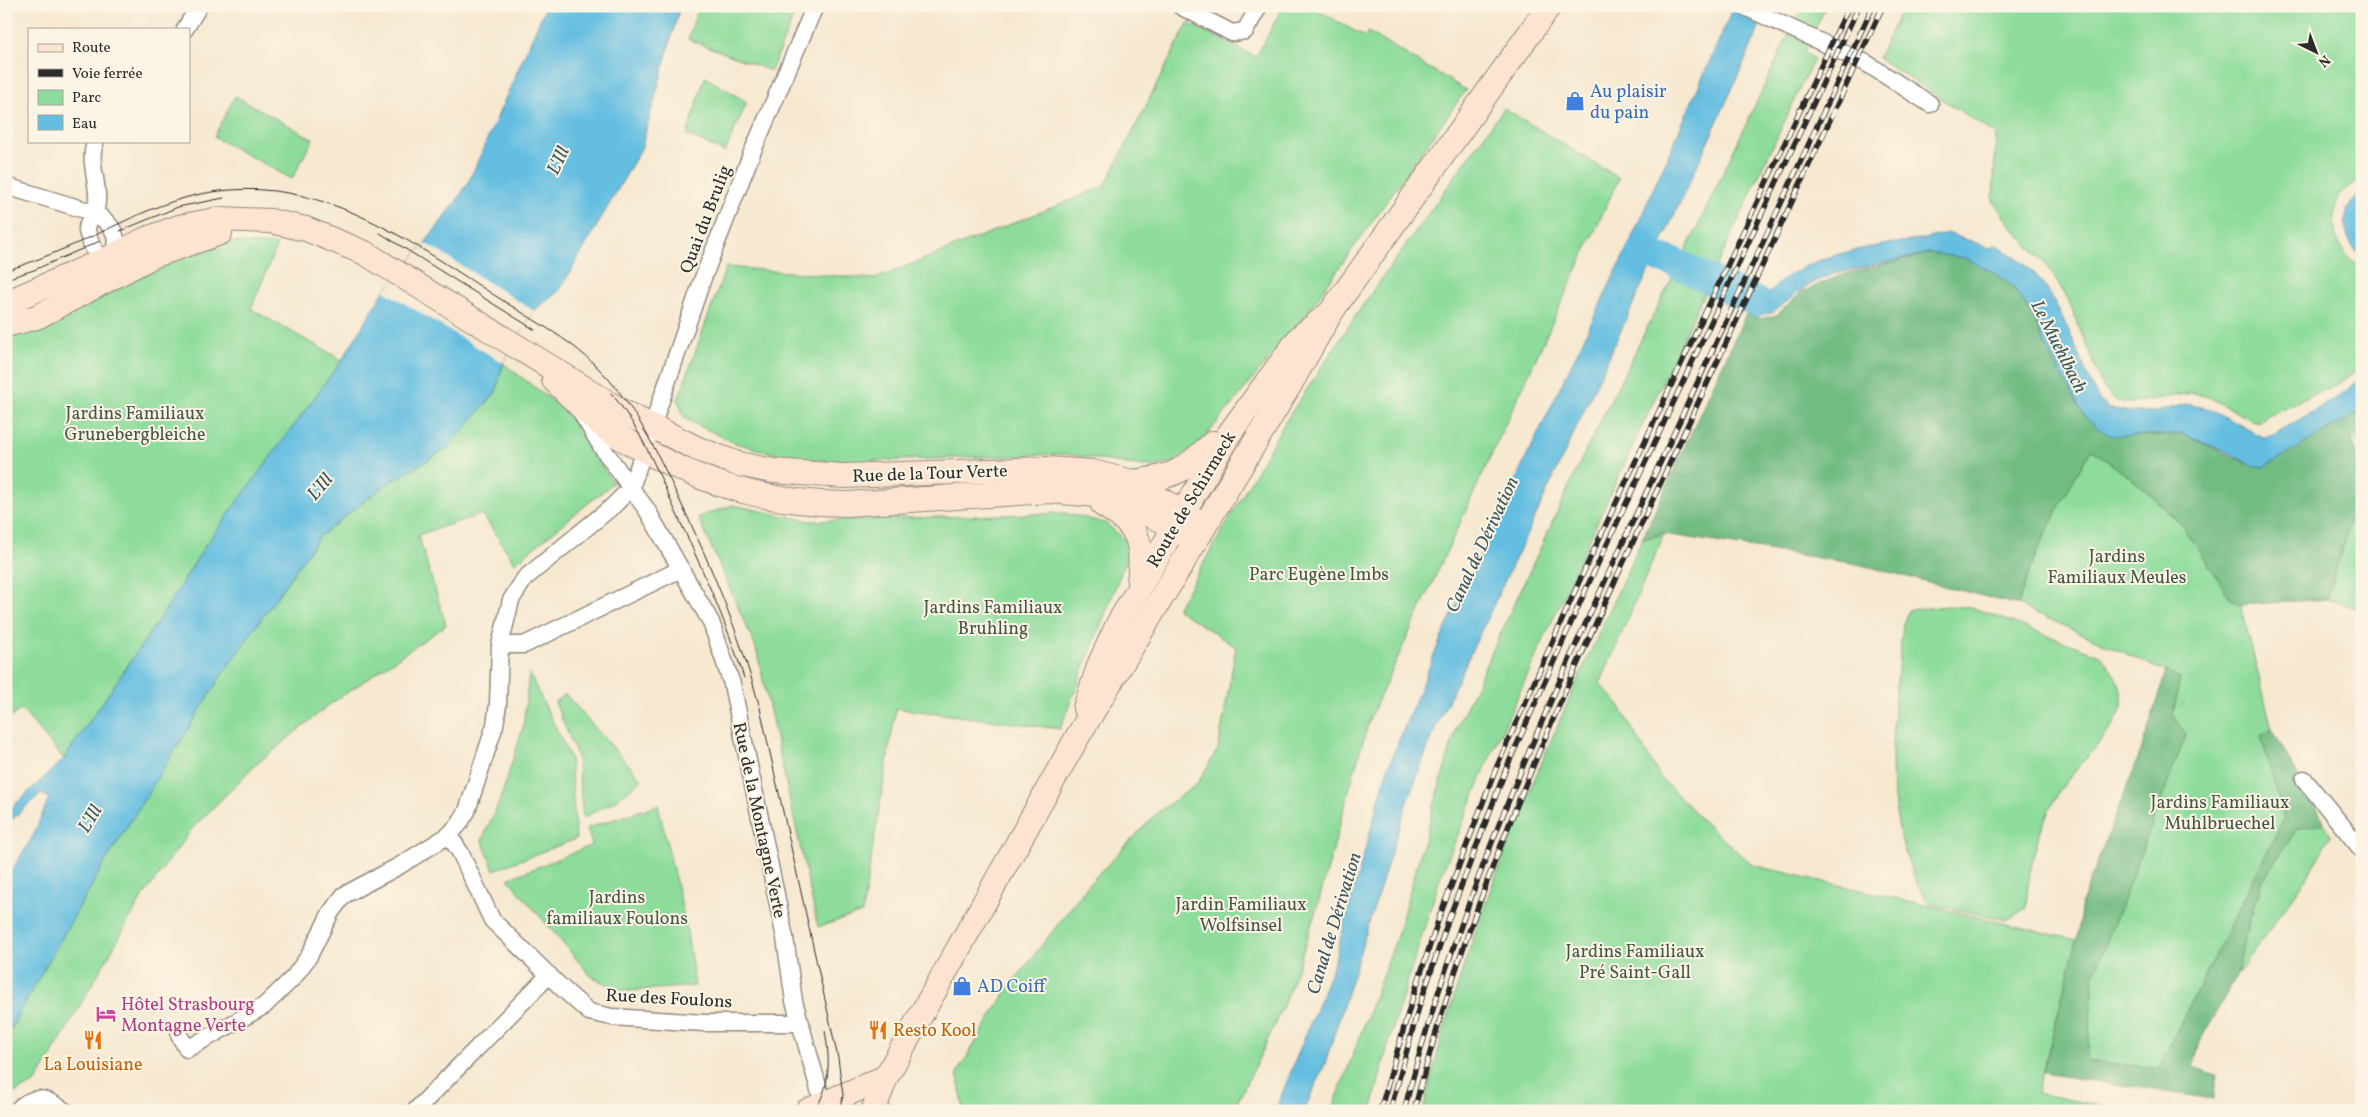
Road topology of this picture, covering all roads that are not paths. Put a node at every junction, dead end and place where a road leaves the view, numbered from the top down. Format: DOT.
graph roads {
  1 [pos="199,6"];
  2 [pos="815,6"];
  3 [pos="1180,6"];
  4 [pos="1259,6"];
  5 [pos="1549,6"];
  6 [pos="1743,6"];
  7 [pos="186,28"];
  8 [pos="1930,104"];
  9 [pos="96,142"];
  10 [pos="6,186"];
  11 [pos="92,217"];
  12 [pos="326,236"];
  13 [pos="103,268"];
  14 [pos="6,303"];
  15 [pos="1331,312"];
  16 [pos="6,320"];
  17 [pos="6,325"];
  18 [pos="521,347"];
  19 [pos="568,394"];
  20 [pos="1244,412"];
  21 [pos="652,426"];
  22 [pos="644,450"];
  23 [pos="1132,482"];
  24 [pos="631,488"];
  25 [pos="1085,494"];
  26 [pos="1178,519"];
  27 [pos="1199,533"];
  28 [pos="681,570"];
  29 [pos="1139,586"];
  30 [pos="500,645"];
  31 [pos="1078,736"];
  32 [pos="2304,779"];
  33 [pos="449,835"];
  34 [pos="2362,850"];
  35 [pos="549,975"];
  36 [pos="801,1024"];
  37 [pos="180,1035"];
  38 [pos="886,1076"];
  39 [pos="814,1109"];
  40 [pos="16,1111"];
  41 [pos="64,1111"];
  42 [pos="415,1111"];
  43 [pos="873,1111"];
  1 -- 7 [label="street"];
  2 -- 21 [label="street, Quai du Brulig"];
  3 -- 4 [label="street"];
  5 -- 15 [label="main road, Route de Schirmeck"];
  6 -- 8 [label="street"];
  9 -- 11 [label="street"];
  10 -- 11 [label="street"];
  11 -- 13 [label="street"];
  11 -- 13 [label="street"];
  12 -- 13 [label="main road"];
  12 -- 13 [label="main road"];
  12 -- 18 [label="main road"];
  13 -- 14 [label="main road"];
  13 -- 16 [label="main road"];
  13 -- 17 [label="main road"];
  15 -- 20 [label="main road, Route de Schirmeck"];
  15 -- 27 [label="main road"];
  18 -- 19 [label="main road, Rue de la Montagne Verte"];
  18 -- 21 [label="main road"];
  19 -- 22 [label="main road, Rue de la Montagne Verte"];
  19 -- 24 [label="street, Rue de la Montagne Verte"];
  20 -- 23 [label="main road, Route de Schirmeck"];
  20 -- 26 [label="main road, Route de Schirmeck"];
  21 -- 22 [label="street, Quai du Brulig"];
  21 -- 23 [label="main road, Rue de la Tour Verte"];
  22 -- 24 [label="street"];
  22 -- 25 [label="main road, Rue de la Tour Verte"];
  23 -- 26 [label="main road, Rue de la Tour Verte"];
  24 -- 28 [label="street, Rue de la Montagne Verte"];
  24 -- 30 [label="street"];
  25 -- 26 [label="main road, Rue de la Tour Verte"];
  25 -- 29 [label="main road, Route de Schirmeck"];
  26 -- 27 [label="main road, Rue de la Tour Verte"];
  26 -- 29 [label="main road, Route de Schirmeck"];
  27 -- 31 [label="main road"];
  28 -- 30 [label="street"];
  28 -- 36 [label="street, Rue de la Montagne Verte"];
  29 -- 31 [label="main road, Route de Schirmeck"];
  30 -- 33 [label="street"];
  31 -- 38 [label="main road"];
  32 -- 34 [label="street"];
  33 -- 35 [label="street, Rue des Foulons"];
  33 -- 37 [label="street"];
  35 -- 36 [label="street, Rue des Foulons"];
  35 -- 42 [label="street"];
  36 -- 39 [label="street, Rue de la Montagne Verte"];
  38 -- 39 [label="main road"];
  38 -- 43 [label="main road"];
  40 -- 41 [label="street"];
}
